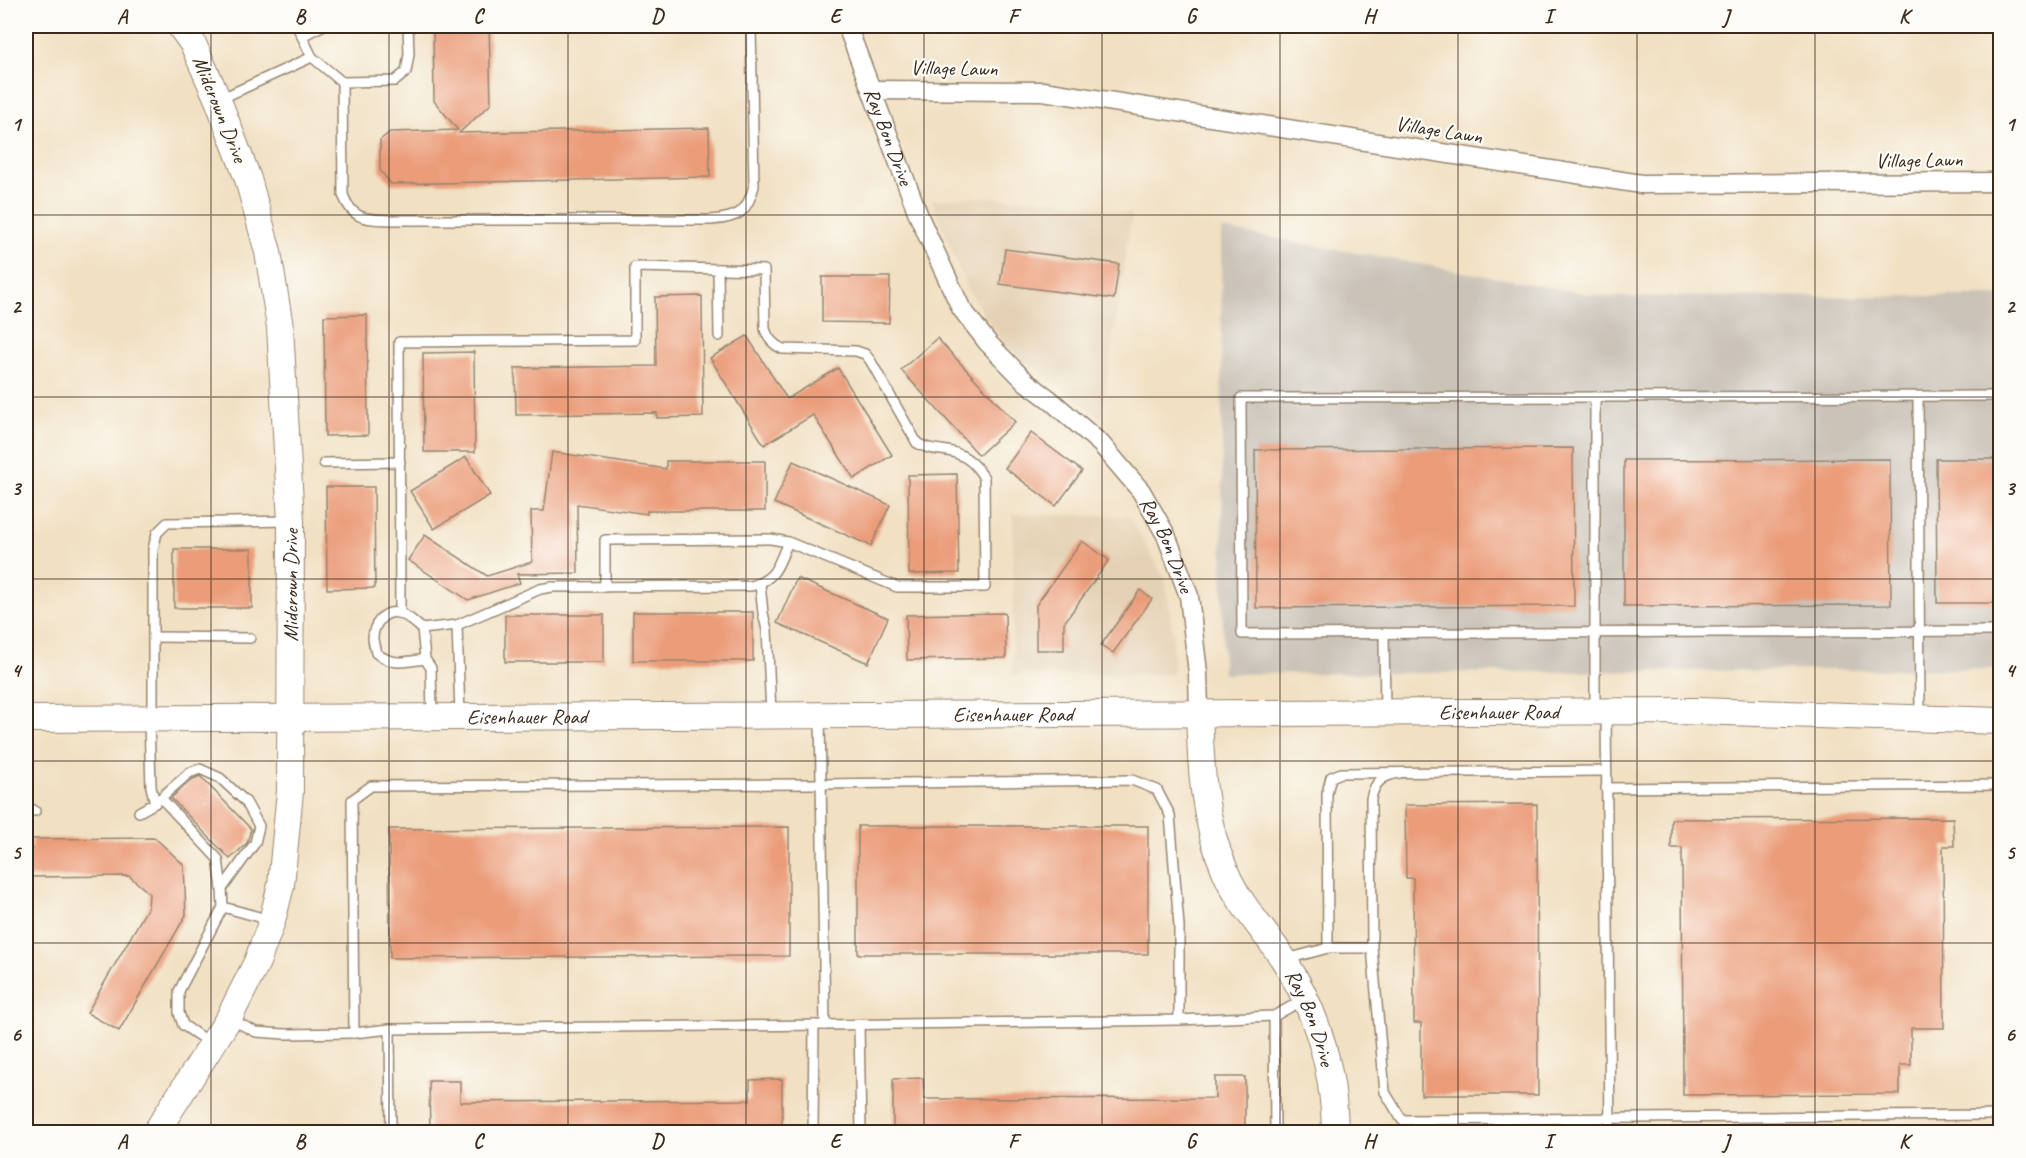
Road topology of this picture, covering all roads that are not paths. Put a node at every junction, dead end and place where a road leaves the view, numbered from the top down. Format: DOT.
graph roads {
  1 [pos="180,26"];
  2 [pos="297,26"];
  3 [pos="322,26"];
  4 [pos="408,26"];
  5 [pos="751,26"];
  6 [pos="847,26"];
  7 [pos="302,36"];
  8 [pos="312,57"];
  9 [pos="342,82"];
  10 [pos="872,90"];
  11 [pos="218,100"];
  12 [pos="2001,182"];
  13 [pos="718,269"];
  14 [pos="719,336"];
  15 [pos="1917,396"];
  16 [pos="2001,396"];
  17 [pos="1595,397"];
  18 [pos="400,462"];
  19 [pos="324,463"];
  20 [pos="291,520"];
  21 [pos="788,542"];
  22 [pos="760,584"];
  23 [pos="605,586"];
  24 [pos="400,613"];
  25 [pos="457,625"];
  26 [pos="422,629"];
  27 [pos="1919,631"];
  28 [pos="2001,631"];
  29 [pos="1595,632"];
  30 [pos="1384,633"];
  31 [pos="153,637"];
  32 [pos="250,638"];
  33 [pos="425,659"];
  34 [pos="1601,711"];
  35 [pos="1385,712"];
  36 [pos="1199,713"];
  37 [pos="771,715"];
  38 [pos="820,715"];
  39 [pos="432,717"];
  40 [pos="460,717"];
  41 [pos="291,718"];
  42 [pos="1920,718"];
  43 [pos="26,719"];
  44 [pos="151,719"];
  45 [pos="2001,721"];
  46 [pos="1606,771"];
  47 [pos="1400,773"];
  48 [pos="821,784"];
  49 [pos="2001,785"];
  50 [pos="1606,788"];
  51 [pos="158,800"];
  52 [pos="26,806"];
  53 [pos="35,811"];
  54 [pos="139,812"];
  55 [pos="222,889"];
  56 [pos="223,907"];
  57 [pos="272,921"];
  58 [pos="1328,948"];
  59 [pos="1372,948"];
  60 [pos="1284,960"];
  61 [pos="1305,998"];
  62 [pos="1274,1016"];
  63 [pos="229,1018"];
  64 [pos="1179,1020"];
  65 [pos="814,1025"];
  66 [pos="825,1025"];
  67 [pos="859,1025"];
  68 [pos="390,1029"];
  69 [pos="354,1033"];
  70 [pos="213,1046"];
  71 [pos="2001,1113"];
  72 [pos="1610,1119"];
  73 [pos="156,1132"];
  74 [pos="391,1132"];
  75 [pos="813,1132"];
  76 [pos="861,1132"];
  77 [pos="1275,1132"];
  78 [pos="1335,1132"];
  79 [pos="1610,1132"];
  1 -- 11 [label="main road, Midcrown Drive"];
  2 -- 7 [label="lane"];
  3 -- 7 [label="lane"];
  4 -- 9 [label="lane"];
  5 -- 9 [label="lane"];
  6 -- 10 [label="street, Ray Bon Drive"];
  7 -- 8 [label="lane"];
  8 -- 9 [label="lane"];
  8 -- 11 [label="lane"];
  10 -- 12 [label="street, Village Lawn"];
  10 -- 36 [label="street, Ray Bon Drive"];
  11 -- 20 [label="main road, Midcrown Drive"];
  13 -- 14 [label="lane"];
  13 -- 18 [label="lane"];
  13 -- 21 [label="lane"];
  15 -- 16 [label="lane"];
  15 -- 17 [label="lane"];
  15 -- 27 [label="lane"];
  17 -- 29 [label="lane"];
  17 -- 30 [label="lane"];
  18 -- 19 [label="lane"];
  18 -- 24 [label="lane"];
  20 -- 31 [label="lane"];
  20 -- 41 [label="main road, Midcrown Drive"];
  21 -- 22 [label="lane"];
  21 -- 23 [label="lane"];
  22 -- 23 [label="lane"];
  22 -- 37 [label="lane"];
  23 -- 25 [label="lane"];
  24 -- 26 [label="lane"];
  24 -- 33 [label="lane"];
  25 -- 26 [label="lane"];
  25 -- 40 [label="lane"];
  26 -- 33 [label="lane"];
  27 -- 28 [label="lane"];
  27 -- 29 [label="lane"];
  27 -- 42 [label="lane"];
  29 -- 30 [label="lane"];
  29 -- 34 [label="lane"];
  30 -- 35 [label="lane"];
  31 -- 32 [label="lane"];
  31 -- 44 [label="lane"];
  33 -- 39 [label="lane"];
  34 -- 35 [label="main road, Eisenhauer Road"];
  34 -- 42 [label="main road, Eisenhauer Road"];
  34 -- 46 [label="lane"];
  35 -- 36 [label="main road, Eisenhauer Road"];
  36 -- 38 [label="main road, Eisenhauer Road"];
  36 -- 60 [label="main road, Ray Bon Drive"];
  37 -- 38 [label="main road, Eisenhauer Road"];
  37 -- 40 [label="main road, Eisenhauer Road"];
  38 -- 48 [label="lane"];
  39 -- 40 [label="main road, Eisenhauer Road"];
  39 -- 41 [label="main road, Eisenhauer Road"];
  41 -- 44 [label="main road, Eisenhauer Road"];
  41 -- 57 [label="main road, Midcrown Drive"];
  42 -- 45 [label="main road, Eisenhauer Road"];
  43 -- 44 [label="main road, Eisenhauer Road"];
  44 -- 51 [label="lane"];
  46 -- 47 [label="lane"];
  46 -- 50 [label="lane"];
  47 -- 58 [label="lane"];
  47 -- 59 [label="lane"];
  48 -- 64 [label="lane"];
  48 -- 66 [label="lane"];
  48 -- 69 [label="lane"];
  49 -- 50 [label="lane"];
  50 -- 72 [label="lane"];
  51 -- 54 [label="lane"];
  51 -- 55 [label="lane"];
  51 -- 55 [label="lane"];
  52 -- 53 [label="lane"];
  55 -- 56 [label="lane"];
  56 -- 57 [label="lane"];
  56 -- 70 [label="lane"];
  57 -- 63 [label="main road, Midcrown Drive"];
  58 -- 59 [label="lane"];
  58 -- 60 [label="lane"];
  59 -- 72 [label="lane"];
  60 -- 61 [label="main road, Ray Bon Drive"];
  61 -- 62 [label="lane"];
  61 -- 78 [label="main road, Ray Bon Drive"];
  62 -- 64 [label="lane"];
  62 -- 77 [label="lane"];
  63 -- 69 [label="lane"];
  63 -- 70 [label="main road, Midcrown Drive"];
  64 -- 67 [label="lane"];
  65 -- 66 [label="lane"];
  65 -- 68 [label="lane"];
  65 -- 75 [label="lane"];
  66 -- 67 [label="lane"];
  67 -- 76 [label="lane"];
  68 -- 69 [label="lane"];
  68 -- 74 [label="lane"];
  70 -- 73 [label="main road, Midcrown Drive"];
  71 -- 72 [label="lane"];
  72 -- 79 [label="lane"];
}
